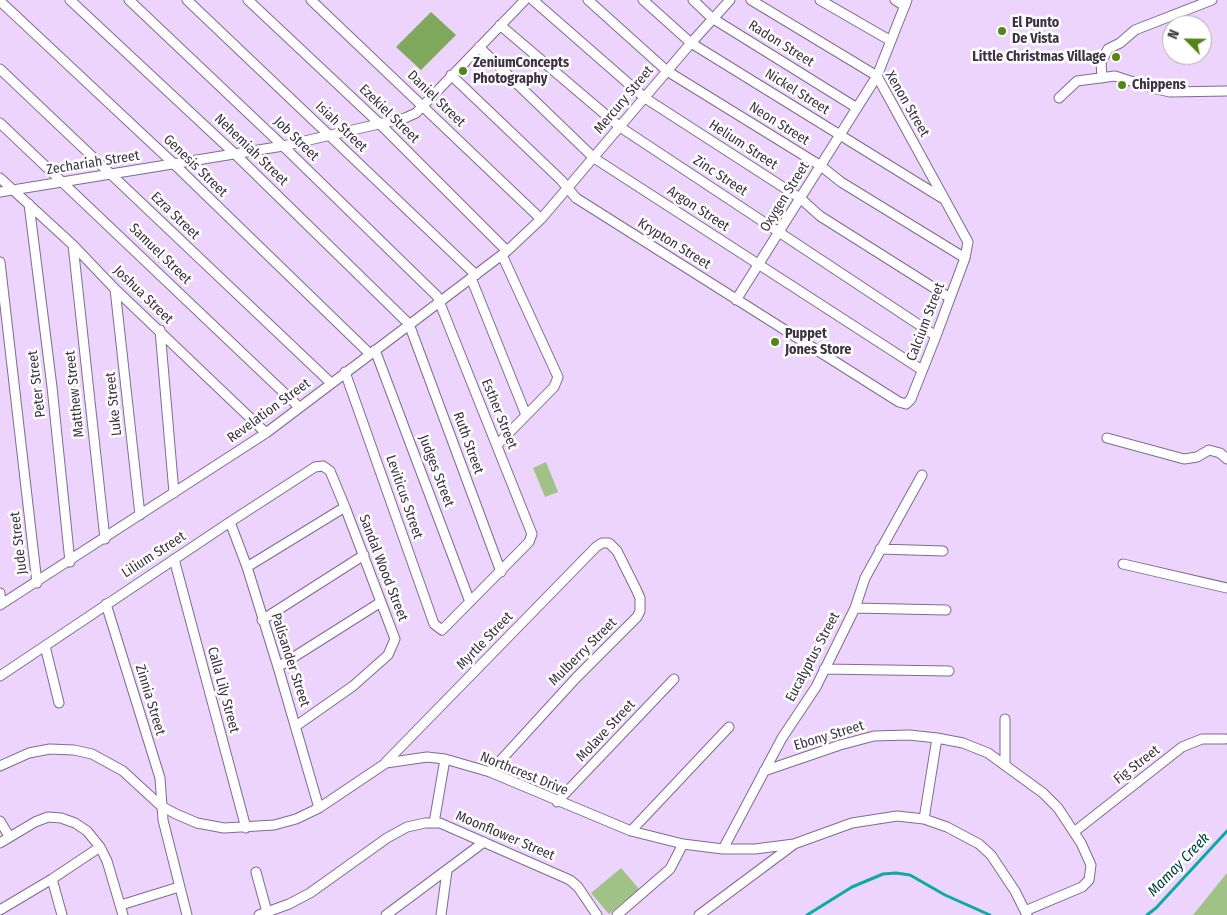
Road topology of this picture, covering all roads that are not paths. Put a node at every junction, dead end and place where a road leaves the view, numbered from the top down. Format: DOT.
graph roads {
  1 [pos="70,0"];
  2 [pos="129,0"];
  3 [pos="187,0"];
  4 [pos="248,0"];
  5 [pos="311,0"];
  6 [pos="525,0"];
  7 [pos="533,0"];
  8 [pos="588,0"];
  9 [pos="643,0"];
  10 [pos="693,0"];
  11 [pos="730,0"];
  12 [pos="751,0"];
  13 [pos="820,0"];
  14 [pos="895,0"];
  15 [pos="1212,0"];
  16 [pos="0,1"];
  17 [pos="906,3"];
  18 [pos="712,18"];
  19 [pos="500,25"];
  20 [pos="891,41"];
  21 [pos="690,43"];
  22 [pos="479,46"];
  23 [pos="0,69"];
  24 [pos="667,71"];
  25 [pos="451,75"];
  26 [pos="877,76"];
  27 [pos="1102,78"];
  28 [pos="1227,90"];
  29 [pos="645,98"];
  30 [pos="1059,98"];
  31 [pos="422,106"];
  32 [pos="857,108"];
  33 [pos="0,123"];
  34 [pos="380,124"];
  35 [pos="620,127"];
  36 [pos="329,134"];
  37 [pos="840,135"];
  38 [pos="283,146"];
  39 [pos="235,154"];
  40 [pos="594,158"];
  41 [pos="174,164"];
  42 [pos="821,166"];
  43 [pos="112,174"];
  44 [pos="0,178"];
  45 [pos="64,182"];
  46 [pos="567,189"];
  47 [pos="13,190"];
  48 [pos="0,192"];
  49 [pos="800,198"];
  50 [pos="944,199"];
  51 [pos="29,204"];
  52 [pos="541,219"];
  53 [pos="779,232"];
  54 [pos="73,245"];
  55 [pos="968,249"];
  56 [pos="505,253"];
  57 [pos="965,258"];
  58 [pos="0,262"];
  59 [pos="759,264"];
  60 [pos="473,276"];
  61 [pos="115,289"];
  62 [pos="950,298"];
  63 [pos="736,300"];
  64 [pos="440,301"];
  65 [pos="409,324"];
  66 [pos="160,330"];
  67 [pos="936,336"];
  68 [pos="372,352"];
  69 [pos="922,370"];
  70 [pos="345,372"];
  71 [pos="331,383"];
  72 [pos="906,404"];
  73 [pos="300,407"];
  74 [pos="526,415"];
  75 [pos="266,433"];
  76 [pos="1107,438"];
  77 [pos="497,445"];
  78 [pos="1227,459"];
  79 [pos="326,468"];
  80 [pos="922,475"];
  81 [pos="174,493"];
  82 [pos="345,507"];
  83 [pos="140,516"];
  84 [pos="230,522"];
  85 [pos="104,539"];
  86 [pos="606,542"];
  87 [pos="880,549"];
  88 [pos="943,551"];
  89 [pos="364,555"];
  90 [pos="174,559"];
  91 [pos="70,562"];
  92 [pos="1123,564"];
  93 [pos="247,567"];
  94 [pos="501,572"];
  95 [pos="37,583"];
  96 [pos="1227,588"];
  97 [pos="0,593"];
  98 [pos="381,602"];
  99 [pos="470,602"];
  100 [pos="106,604"];
  101 [pos="1,605"];
  102 [pos="855,608"];
  103 [pos="946,610"];
  104 [pos="262,620"];
  105 [pos="45,646"];
  106 [pos="278,667"];
  107 [pos="824,669"];
  108 [pos="949,671"];
  109 [pos="0,676"];
  110 [pos="674,678"];
  111 [pos="60,703"];
  112 [pos="1005,719"];
  113 [pos="296,726"];
  114 [pos="729,727"];
  115 [pos="937,738"];
  116 [pos="1225,739"];
  117 [pos="445,759"];
  118 [pos="386,763"];
  119 [pos="1005,764"];
  120 [pos="0,766"];
  121 [pos="764,771"];
  122 [pos="490,772"];
  123 [pos="557,802"];
  124 [pos="162,806"];
  125 [pos="319,808"];
  126 [pos="924,819"];
  127 [pos="0,821"];
  128 [pos="434,823"];
  129 [pos="246,828"];
  130 [pos="631,832"];
  131 [pos="1074,832"];
  132 [pos="9,836"];
  133 [pos="0,842"];
  134 [pos="484,842"];
  135 [pos="683,844"];
  136 [pos="794,844"];
  137 [pos="100,847"];
  138 [pos="723,850"];
  139 [pos="447,871"];
  140 [pos="256,872"];
  141 [pos="52,879"];
  142 [pos="179,887"];
  143 [pos="121,905"];
  144 [pos="2,911"];
  145 [pos="1026,913"];
  146 [pos="263,914"];
  147 [pos="62,915"];
  148 [pos="123,915"];
  149 [pos="186,915"];
  150 [pos="386,915"];
  151 [pos="441,915"];
  152 [pos="597,915"];
  153 [pos="617,915"];
  154 [pos="699,915"];
  1 -- 39 [label="street, Nehemiah Street"];
  2 -- 38 [label="street, Job Street"];
  3 -- 36 [label="street, Isiah Street"];
  4 -- 34 [label="street, Ezekiel Street"];
  5 -- 31 [label="street, Daniel Street"];
  6 -- 19 [label="street, Zechariah Street"];
  7 -- 29 [label="street, Helium Street"];
  8 -- 24 [label="street, Neon Street"];
  9 -- 21 [label="street, Nickel Street"];
  10 -- 18 [label="street, Radon Street"];
  11 -- 18 [label="street, Mercury Street"];
  12 -- 26 [label="street, Xenon Street"];
  13 -- 20 [label="street"];
  14 -- 17 [label="street"];
  15 -- 27 [label="street"];
  16 -- 41 [label="street, Genesis Street"];
  17 -- 20 [label="street, Oxygen Street"];
  18 -- 21 [label="street, Mercury Street"];
  18 -- 32 [label="street, Radon Street"];
  19 -- 22 [label="street, Zechariah Street"];
  19 -- 35 [label="street, Zinc Street"];
  20 -- 26 [label="street, Oxygen Street"];
  21 -- 24 [label="street, Mercury Street"];
  21 -- 37 [label="street, Nickel Street"];
  22 -- 25 [label="street, Zechariah Street"];
  22 -- 40 [label="street, Argon Street"];
  23 -- 43 [label="street, Ezra Street"];
  24 -- 29 [label="street, Mercury Street"];
  24 -- 42 [label="street, Neon Street"];
  25 -- 31 [label="street, Zechariah Street"];
  25 -- 46 [label="street, Krypton Street"];
  26 -- 32 [label="street, Oxygen Street"];
  26 -- 50 [label="street, Xenon Street"];
  27 -- 28 [label="street"];
  27 -- 30 [label="street"];
  29 -- 35 [label="street, Mercury Street"];
  29 -- 49 [label="street, Helium Street"];
  31 -- 34 [label="street, Zechariah Street"];
  31 -- 52 [label="street, Daniel Street"];
  32 -- 37 [label="street, Oxygen Street"];
  33 -- 45 [label="street, Samuel Street"];
  34 -- 36 [label="street, Zechariah Street"];
  34 -- 56 [label="street, Ezekiel Street"];
  35 -- 40 [label="street, Mercury Street"];
  35 -- 53 [label="street, Zinc Street"];
  36 -- 38 [label="street, Zechariah Street"];
  36 -- 60 [label="street, Isiah Street"];
  37 -- 42 [label="street, Oxygen Street"];
  37 -- 50 [label="street, Nickel Street"];
  38 -- 39 [label="street, Zechariah Street"];
  38 -- 64 [label="street, Job Street"];
  39 -- 41 [label="street, Zechariah Street"];
  39 -- 65 [label="street, Nehemiah Street"];
  40 -- 46 [label="street, Mercury Street"];
  40 -- 59 [label="street, Argon Street"];
  41 -- 43 [label="street, Zechariah Street"];
  41 -- 68 [label="street, Genesis Street"];
  42 -- 49 [label="street, Oxygen Street"];
  42 -- 57 [label="street, Neon Street"];
  43 -- 45 [label="street, Zechariah Street"];
  43 -- 71 [label="street, Ezra Street"];
  44 -- 47 [label="street, Joshua Street"];
  45 -- 47 [label="street, Zechariah Street"];
  45 -- 73 [label="street, Samuel Street"];
  46 -- 52 [label="street, Mercury Street"];
  46 -- 63 [label="street, Krypton Street"];
  47 -- 48 [label="street, Zechariah Street"];
  47 -- 51 [label="street, Joshua Street"];
  49 -- 53 [label="street, Oxygen Street"];
  49 -- 62 [label="street, Helium Street"];
  50 -- 55 [label="street, Xenon Street"];
  51 -- 54 [label="street, Joshua Street"];
  51 -- 91 [label="street, Peter Street"];
  52 -- 56 [label="street, Revelation Street"];
  53 -- 59 [label="street, Oxygen Street"];
  53 -- 67 [label="street, Zinc Street"];
  54 -- 61 [label="street, Joshua Street"];
  54 -- 85 [label="street, Matthew Street"];
  55 -- 57 [label="street, Calcium Street"];
  56 -- 60 [label="street, Revelation Street"];
  56 -- 74 [label="street"];
  57 -- 62 [label="street, Calcium Street"];
  58 -- 95 [label="street, Jude Street"];
  59 -- 63 [label="street, Oxygen Street"];
  59 -- 69 [label="street, Argon Street"];
  60 -- 64 [label="street, Revelation Street"];
  60 -- 74 [label="street"];
  61 -- 66 [label="street, Joshua Street"];
  61 -- 83 [label="street, Luke Street"];
  62 -- 67 [label="street, Calcium Street"];
  63 -- 72 [label="street, Krypton Street"];
  64 -- 65 [label="street, Revelation Street"];
  64 -- 77 [label="street, Esther Street"];
  65 -- 68 [label="street, Revelation Street"];
  65 -- 94 [label="street, Ruth Street"];
  66 -- 75 [label="street, Joshua Street"];
  66 -- 81 [label="street"];
  67 -- 69 [label="street, Calcium Street"];
  68 -- 70 [label="street, Revelation Street"];
  68 -- 99 [label="street, Judges Street"];
  69 -- 72 [label="street, Calcium Street"];
  70 -- 71 [label="street, Revelation Street"];
  70 -- 99 [label="street, Leviticus Street"];
  71 -- 73 [label="street, Revelation Street"];
  73 -- 75 [label="street, Revelation Street"];
  74 -- 77 [label="street"];
  75 -- 81 [label="street, Revelation Street"];
  76 -- 78 [label="street"];
  77 -- 94 [label="street, Esther Street"];
  79 -- 82 [label="street, Sandal Wood Street"];
  79 -- 84 [label="street, Lilium Street"];
  80 -- 87 [label="street, Eucalyptus Street"];
  81 -- 83 [label="street, Revelation Street"];
  82 -- 89 [label="street, Sandal Wood Street"];
  82 -- 93 [label="street"];
  83 -- 85 [label="street, Revelation Street"];
  84 -- 90 [label="street, Lilium Street"];
  84 -- 93 [label="street, Palisander Street"];
  85 -- 91 [label="street, Revelation Street"];
  86 -- 118 [label="street, Myrtle Street"];
  86 -- 122 [label="street, Mulberry Street"];
  87 -- 88 [label="street"];
  87 -- 102 [label="street, Eucalyptus Street"];
  89 -- 98 [label="street, Sandal Wood Street"];
  89 -- 104 [label="street"];
  90 -- 100 [label="street, Lilium Street"];
  90 -- 129 [label="street, Calla Lily Street"];
  91 -- 95 [label="street, Revelation Street"];
  92 -- 96 [label="street"];
  93 -- 104 [label="street, Palisander Street"];
  94 -- 99 [label="street"];
  95 -- 101 [label="street, Revelation Street"];
  97 -- 101 [label="street"];
  98 -- 106 [label="street"];
  98 -- 113 [label="street, Sandal Wood Street"];
  100 -- 105 [label="street, Lilium Street"];
  100 -- 124 [label="street, Zinnia Street"];
  102 -- 103 [label="street"];
  102 -- 107 [label="street, Eucalyptus Street"];
  104 -- 106 [label="street, Palisander Street"];
  105 -- 109 [label="street, Lilium Street"];
  105 -- 111 [label="street"];
  106 -- 113 [label="street, Palisander Street"];
  107 -- 108 [label="street"];
  107 -- 121 [label="street, Eucalyptus Street"];
  110 -- 123 [label="street, Molave Street"];
  112 -- 119 [label="street"];
  113 -- 125 [label="street, Palisander Street"];
  114 -- 130 [label="street"];
  115 -- 119 [label="street, Ebony Street"];
  115 -- 121 [label="street, Ebony Street"];
  115 -- 126 [label="street"];
  116 -- 131 [label="street, Fig Street"];
  117 -- 118 [label="street, Northcrest Drive"];
  117 -- 122 [label="street, Northcrest Drive"];
  117 -- 128 [label="street"];
  118 -- 125 [label="street, Northcrest Drive"];
  119 -- 131 [label="street, Ebony Street"];
  120 -- 124 [label="street, Northcrest Drive"];
  121 -- 138 [label="street, Eucalyptus Street"];
  122 -- 123 [label="street, Northcrest Drive"];
  123 -- 130 [label="street, Northcrest Drive"];
  124 -- 129 [label="street, Northcrest Drive"];
  124 -- 142 [label="street, Zinnia Street"];
  125 -- 129 [label="street, Northcrest Drive"];
  126 -- 136 [label="street, Northcrest Drive"];
  126 -- 145 [label="street, Northcrest Drive"];
  127 -- 132 [label="street"];
  128 -- 134 [label="street, Moonflower Street"];
  128 -- 146 [label="street, Moonflower Street"];
  130 -- 135 [label="street, Northcrest Drive"];
  131 -- 145 [label="street, Ebony Street"];
  132 -- 133 [label="street"];
  132 -- 137 [label="street"];
  134 -- 139 [label="street"];
  134 -- 152 [label="street, Moonflower Street"];
  135 -- 138 [label="street, Northcrest Drive"];
  135 -- 153 [label="street"];
  136 -- 138 [label="street, Northcrest Drive"];
  136 -- 154 [label="street"];
  137 -- 141 [label="street"];
  137 -- 143 [label="street"];
  139 -- 150 [label="street"];
  139 -- 151 [label="street"];
  140 -- 146 [label="street"];
  141 -- 144 [label="street"];
  141 -- 147 [label="street"];
  142 -- 143 [label="street"];
  142 -- 149 [label="street, Zinnia Street"];
  143 -- 148 [label="street"];
}
